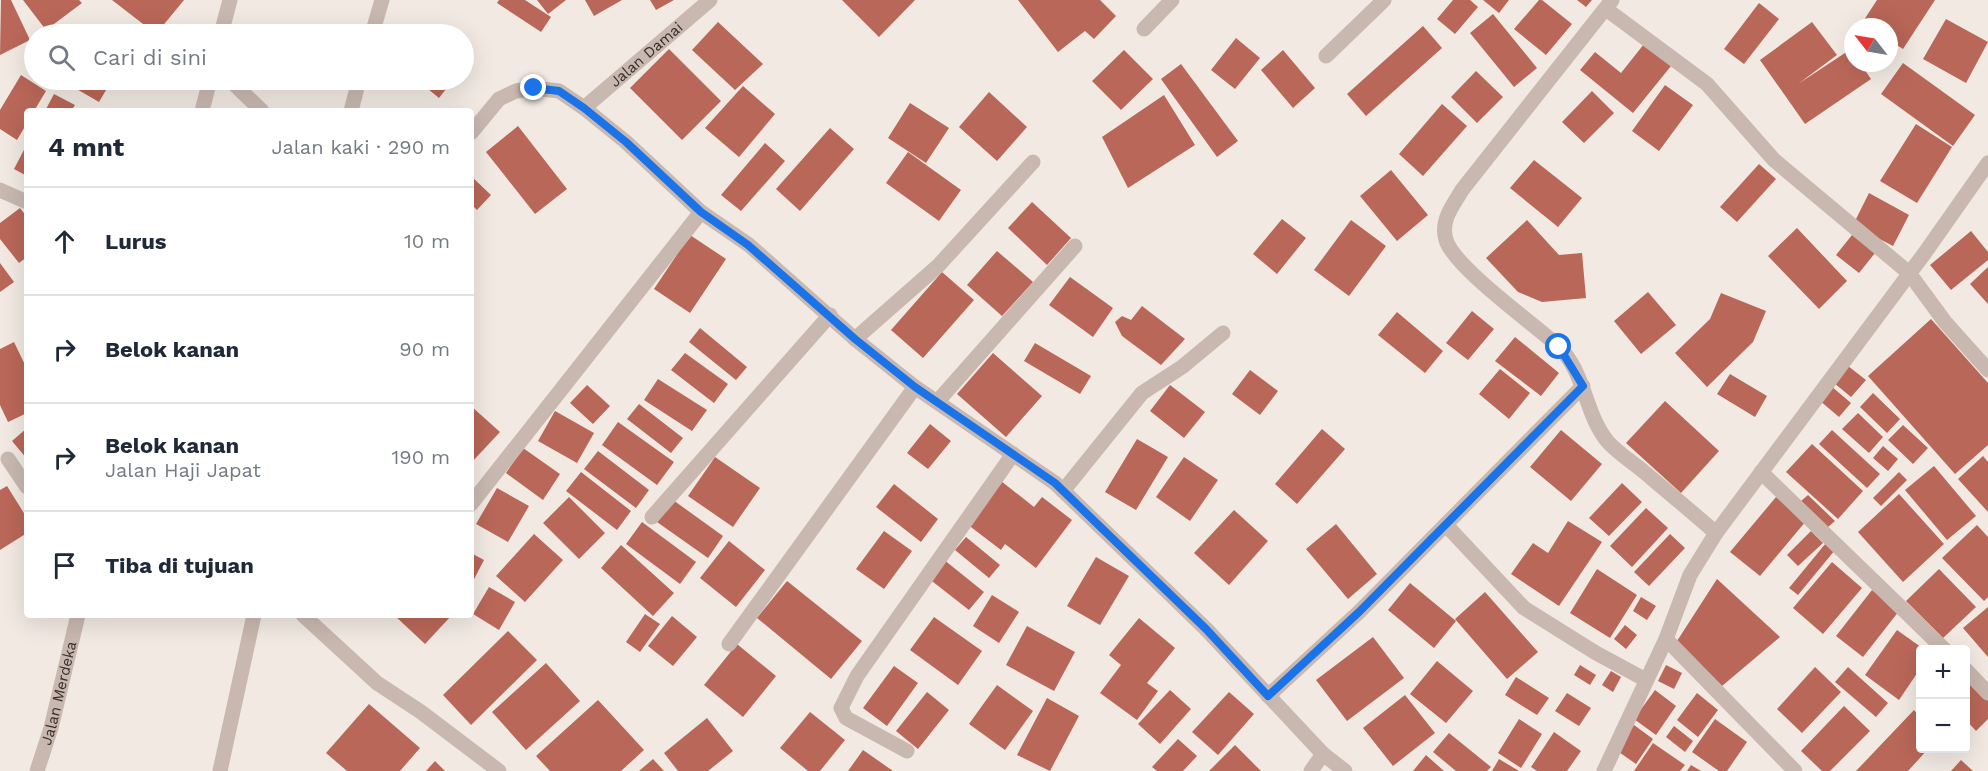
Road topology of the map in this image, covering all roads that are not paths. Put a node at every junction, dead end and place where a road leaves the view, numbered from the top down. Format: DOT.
graph roads {
  1 [pos="382,0"];
  2 [pos="710,0"];
  3 [pos="1172,0"];
  4 [pos="1384,0"];
  5 [pos="225,4"];
  6 [pos="1609,4"];
  7 [pos="222,24"];
  8 [pos="375,24"];
  9 [pos="1144,29"];
  10 [pos="1326,56"];
  11 [pos="207,90"];
  12 [pos="240,90"];
  13 [pos="356,90"];
  14 [pos="203,108"];
  15 [pos="259,108"];
  16 [pos="352,108"];
  17 [pos="584,108"];
  18 [pos="474,129"];
  19 [pos="1033,162"];
  20 [pos="1988,163"];
  21 [pos="0,190"];
  22 [pos="24,201"];
  23 [pos="701,212"];
  24 [pos="1075,246"];
  25 [pos="1909,273"];
  26 [pos="830,315"];
  27 [pos="1223,333"];
  28 [pos="855,339"];
  29 [pos="1988,369"];
  30 [pos="1583,386"];
  31 [pos="915,387"];
  32 [pos="937,402"];
  33 [pos="1013,454"];
  34 [pos="8,459"];
  35 [pos="1761,472"];
  36 [pos="24,483"];
  37 [pos="1063,491"];
  38 [pos="474,500"];
  39 [pos="652,517"];
  40 [pos="1446,525"];
  41 [pos="1716,533"];
  42 [pos="77,618"];
  43 [pos="253,618"];
  44 [pos="306,618"];
  45 [pos="1666,639"];
  46 [pos="729,644"];
  47 [pos="1940,645"];
  48 [pos="1970,675"];
  49 [pos="1646,680"];
  50 [pos="1988,693"];
  51 [pos="1268,696"];
  52 [pos="908,751"];
  53 [pos="1323,754"];
  54 [pos="37,771"];
  55 [pos="220,771"];
  56 [pos="499,771"];
  57 [pos="1311,771"];
  58 [pos="1345,771"];
  59 [pos="1604,771"];
  60 [pos="1795,771"];
  1 -- 8 [label="street"];
  2 -- 17 [label="street, Jalan Damai"];
  3 -- 9 [label="street"];
  4 -- 10 [label="street"];
  5 -- 7 [label="street"];
  6 -- 25 [label="street"];
  6 -- 30 [label="street"];
  11 -- 14 [label="street"];
  12 -- 15 [label="street"];
  13 -- 16 [label="street"];
  17 -- 18 [label="street"];
  17 -- 23 [label="street"];
  19 -- 28 [label="street"];
  20 -- 25 [label="street"];
  21 -- 22 [label="street"];
  23 -- 26 [label="street"];
  23 -- 38 [label="street"];
  24 -- 32 [label="street"];
  25 -- 29 [label="street"];
  25 -- 35 [label="street"];
  26 -- 28 [label="street"];
  26 -- 39 [label="street"];
  27 -- 37 [label="street"];
  28 -- 31 [label="street"];
  30 -- 40 [label="street"];
  30 -- 41 [label="street"];
  31 -- 32 [label="street"];
  31 -- 46 [label="street"];
  32 -- 33 [label="street"];
  33 -- 37 [label="street"];
  33 -- 52 [label="street"];
  34 -- 36 [label="street"];
  35 -- 41 [label="street"];
  35 -- 47 [label="street"];
  37 -- 51 [label="street"];
  40 -- 49 [label="street"];
  40 -- 51 [label="street"];
  41 -- 45 [label="street"];
  42 -- 54 [label="street, Jalan Merdeka"];
  43 -- 55 [label="street"];
  44 -- 56 [label="street"];
  45 -- 49 [label="street"];
  45 -- 60 [label="street"];
  48 -- 50 [label="street"];
  49 -- 59 [label="street"];
  51 -- 53 [label="street"];
  53 -- 57 [label="street"];
  53 -- 58 [label="street"];
}
